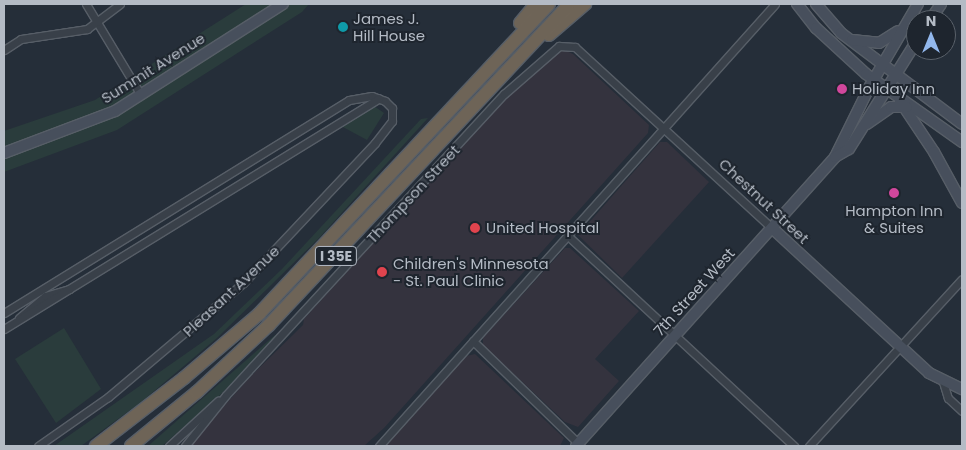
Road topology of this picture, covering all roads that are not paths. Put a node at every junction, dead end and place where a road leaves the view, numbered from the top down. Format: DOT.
graph roads {
  1 [pos="86,4"];
  2 [pos="120,4"];
  3 [pos="282,4"];
  4 [pos="536,4"];
  5 [pos="548,4"];
  6 [pos="568,4"];
  7 [pos="585,4"];
  8 [pos="775,4"];
  9 [pos="797,4"];
  10 [pos="816,4"];
  11 [pos="96,21"];
  12 [pos="906,23"];
  13 [pos="848,39"];
  14 [pos="564,45"];
  15 [pos="4,50"];
  16 [pos="526,50"];
  17 [pos="906,58"];
  18 [pos="883,64"];
  19 [pos="486,69"];
  20 [pos="896,74"];
  21 [pos="874,79"];
  22 [pos="891,91"];
  23 [pos="141,95"];
  24 [pos="379,98"];
  25 [pos="908,107"];
  26 [pos="962,124"];
  27 [pos="862,128"];
  28 [pos="663,129"];
  29 [pos="962,142"];
  30 [pos="4,153"];
  31 [pos="835,157"];
  32 [pos="962,203"];
  33 [pos="772,228"];
  34 [pos="568,236"];
  35 [pos="962,279"];
  36 [pos="73,288"];
  37 [pos="37,297"];
  38 [pos="4,313"];
  39 [pos="16,322"];
  40 [pos="4,329"];
  41 [pos="674,336"];
  42 [pos="473,341"];
  43 [pos="900,347"];
  44 [pos="943,382"];
  45 [pos="962,389"];
  46 [pos="226,395"];
  47 [pos="962,411"];
  48 [pos="577,445"];
  49 [pos="38,446"];
  50 [pos="96,446"];
  51 [pos="131,446"];
  52 [pos="169,446"];
  53 [pos="185,446"];
  54 [pos="379,446"];
  55 [pos="794,446"];
  56 [pos="809,446"];
  1 -- 11 [label="street"];
  2 -- 11 [label="street"];
  3 -- 23 [label="main road, Summit Avenue"];
  4 -- 19 [label="highway"];
  5 -- 19 [label="highway, I 35E"];
  6 -- 16 [label="highway, I 35E"];
  7 -- 16 [label="highway"];
  8 -- 28 [label="street"];
  9 -- 21 [label="main road"];
  10 -- 13 [label="main road"];
  11 -- 15 [label="street"];
  11 -- 23 [label="street"];
  12 -- 13 [label="main road"];
  12 -- 18 [label="main road, 7th Street West"];
  13 -- 18 [label="main road"];
  14 -- 28 [label="street, Chestnut Street"];
  14 -- 46 [label="street, Thompson Street"];
  16 -- 51 [label="highway, I 35E"];
  17 -- 20 [label="main road, 7th Street West"];
  18 -- 20 [label="main road"];
  18 -- 21 [label="main road, 7th Street West"];
  19 -- 50 [label="highway, I 35E"];
  20 -- 22 [label="main road, 7th Street West"];
  20 -- 26 [label="main road"];
  21 -- 22 [label="main road"];
  21 -- 31 [label="main road, 7th Street West"];
  22 -- 25 [label="main road"];
  22 -- 27 [label="main road, 7th Street West"];
  23 -- 30 [label="main road, Summit Avenue"];
  24 -- 36 [label="street"];
  24 -- 37 [label="street"];
  24 -- 49 [label="street, Pleasant Avenue"];
  25 -- 27 [label="main road"];
  25 -- 29 [label="main road"];
  25 -- 32 [label="main road"];
  27 -- 31 [label="main road, 7th Street West"];
  28 -- 33 [label="street, Chestnut Street"];
  28 -- 34 [label="street"];
  31 -- 33 [label="main road, 7th Street West"];
  33 -- 41 [label="main road, 7th Street West"];
  33 -- 43 [label="main road, Chestnut Street"];
  34 -- 41 [label="street"];
  34 -- 42 [label="street"];
  35 -- 43 [label="street"];
  36 -- 37 [label="street"];
  36 -- 39 [label="street"];
  37 -- 38 [label="street"];
  37 -- 39 [label="street"];
  39 -- 40 [label="street"];
  41 -- 48 [label="main road, 7th Street West"];
  41 -- 55 [label="street"];
  42 -- 48 [label="street"];
  42 -- 54 [label="street"];
  43 -- 44 [label="main road, Chestnut Street"];
  43 -- 56 [label="street"];
  44 -- 45 [label="main road, Chestnut Street"];
  44 -- 47 [label="street, Chestnut Street"];
  46 -- 52 [label="street, Thompson Street"];
  46 -- 53 [label="street, Thompson Street"];
}
